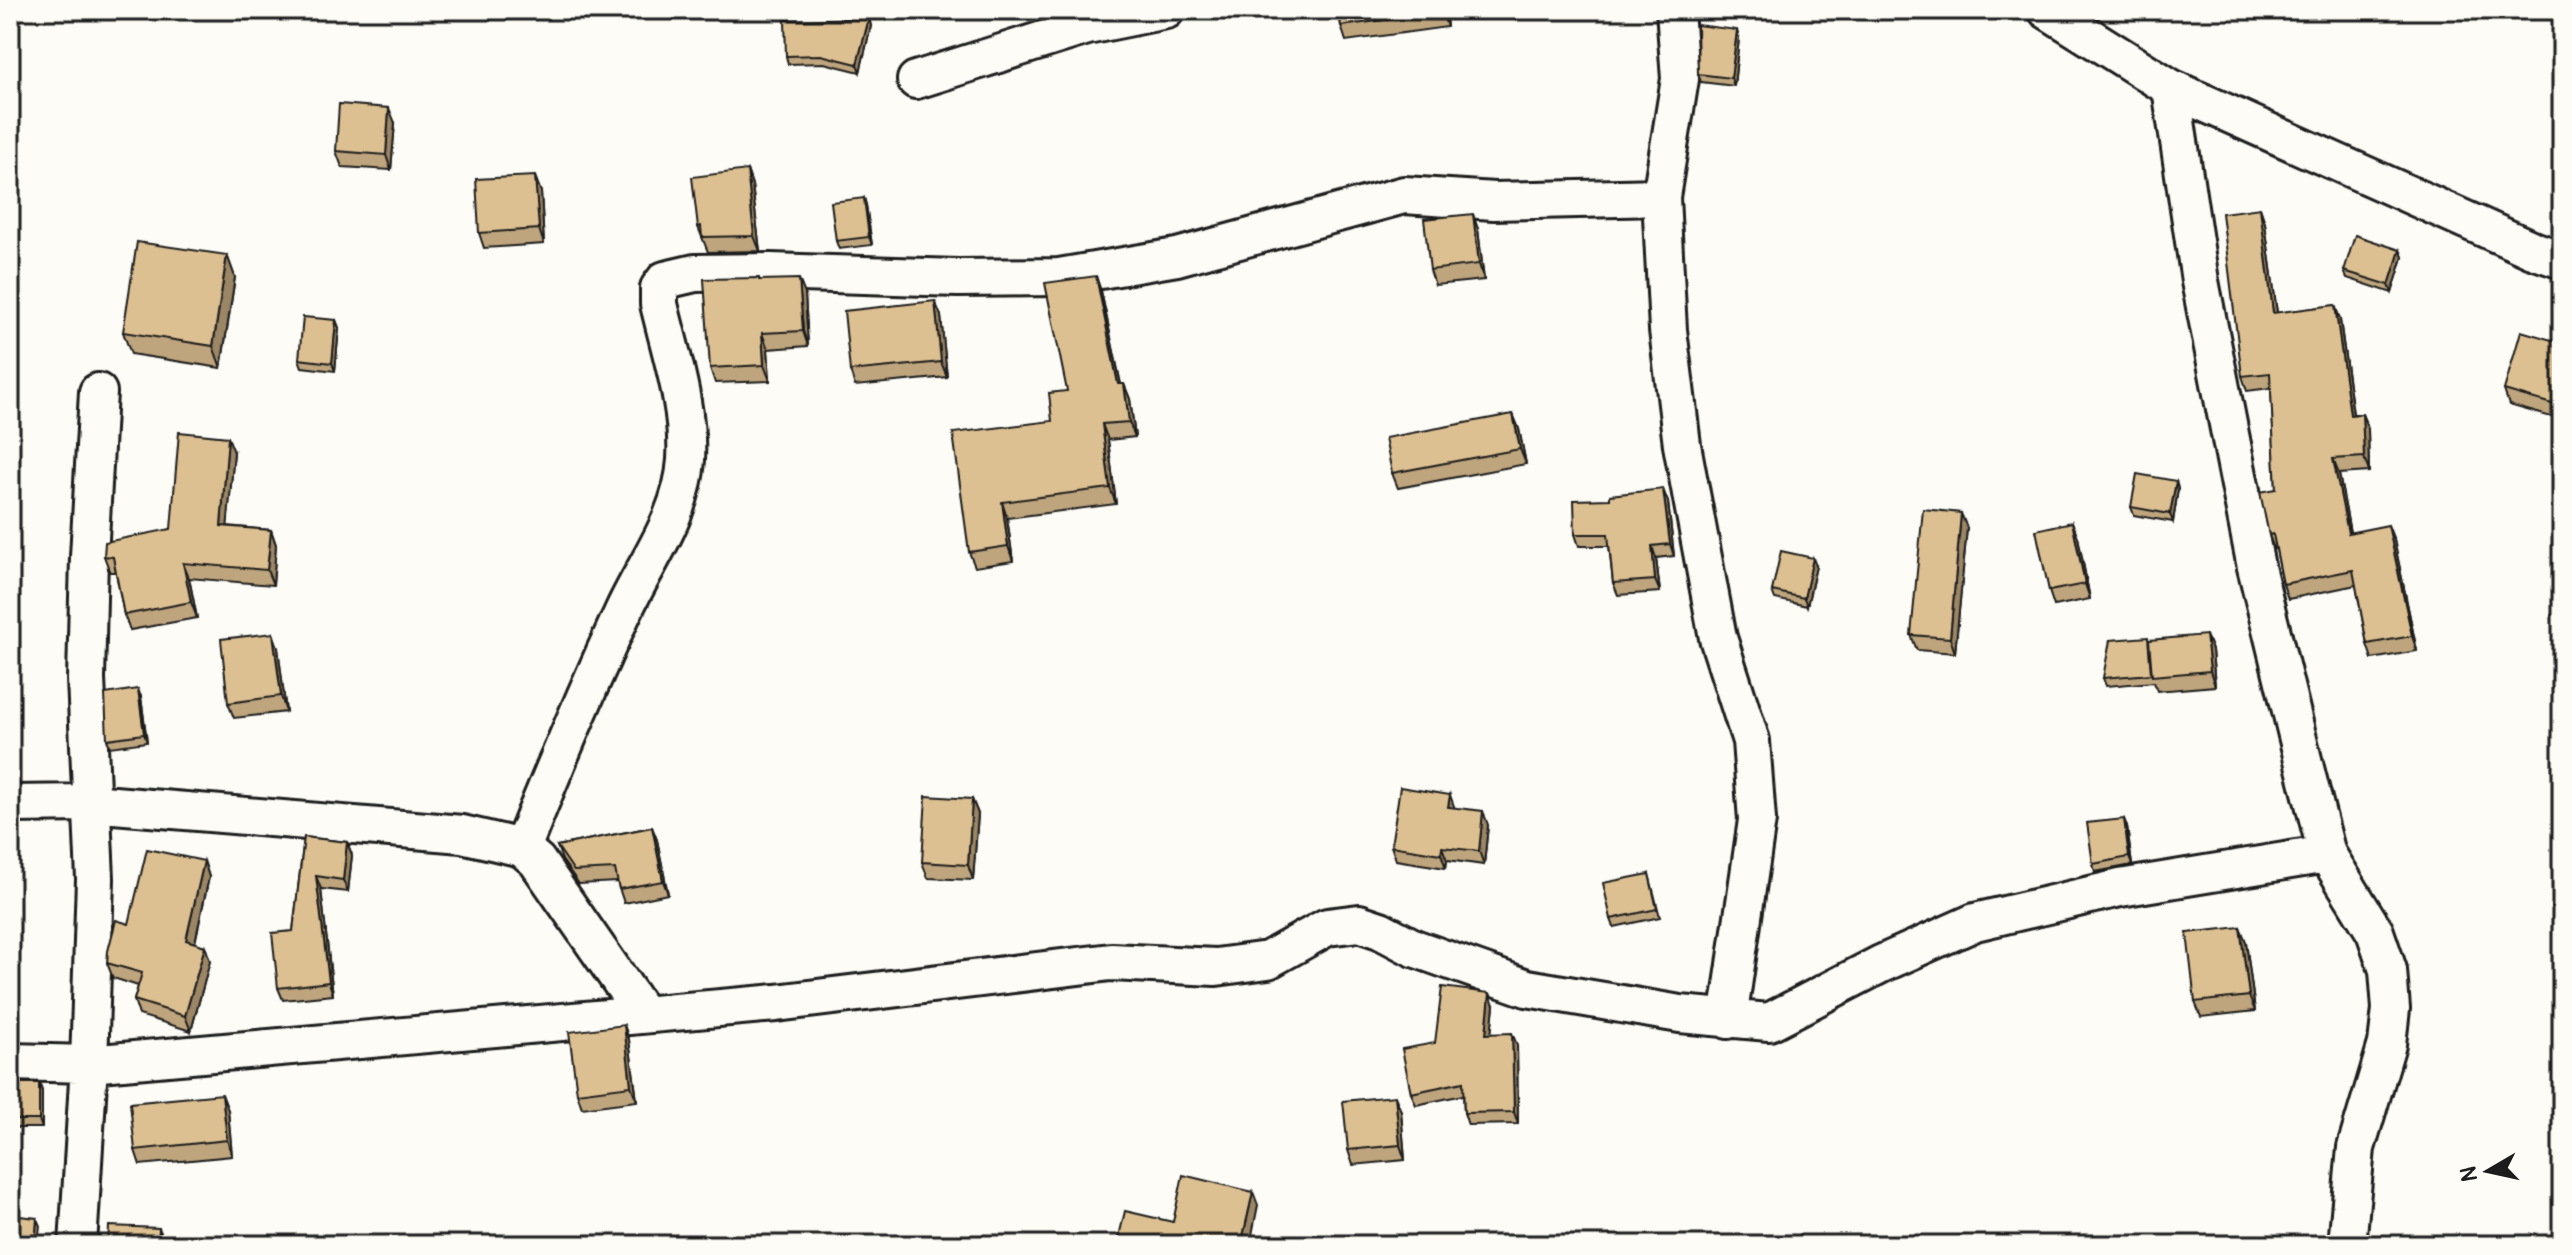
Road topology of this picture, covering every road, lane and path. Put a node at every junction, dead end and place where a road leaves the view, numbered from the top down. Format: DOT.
graph roads {
  1 [pos="1166,10"];
  2 [pos="1675,10"];
  3 [pos="2047,10"];
  4 [pos="916,80"];
  5 [pos="2171,88"];
  6 [pos="1661,197"];
  7 [pos="2562,260"];
  8 [pos="98,392"];
  9 [pos="90,803"];
  10 [pos="10,804"];
  11 [pos="522,848"];
  12 [pos="2327,854"];
  13 [pos="643,1014"];
  14 [pos="1728,1020"];
  15 [pos="10,1062"];
  16 [pos="89,1064"];
  17 [pos="78,1245"];
  18 [pos="2347,1245"];
  1 -- 4 [label="street"];
  2 -- 6 [label="street"];
  3 -- 5 [label="street"];
  5 -- 7 [label="street"];
  5 -- 12 [label="street"];
  6 -- 11 [label="street"];
  6 -- 14 [label="street"];
  8 -- 9 [label="street"];
  9 -- 10 [label="street"];
  9 -- 11 [label="street"];
  9 -- 16 [label="street"];
  11 -- 13 [label="street"];
  12 -- 14 [label="street"];
  12 -- 18 [label="street"];
  13 -- 14 [label="street"];
  13 -- 16 [label="street"];
  15 -- 16 [label="street"];
  16 -- 17 [label="street"];
}
